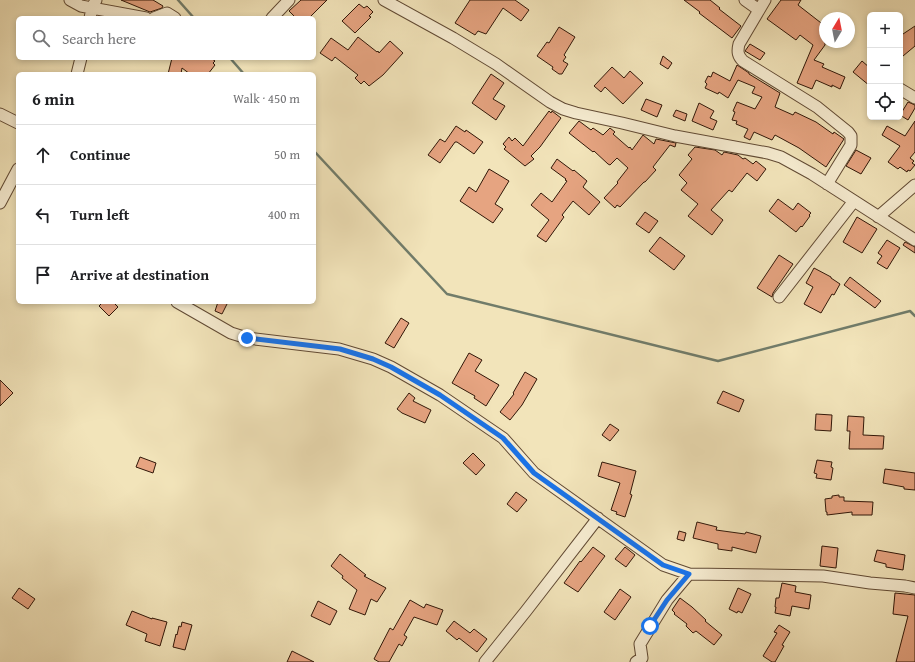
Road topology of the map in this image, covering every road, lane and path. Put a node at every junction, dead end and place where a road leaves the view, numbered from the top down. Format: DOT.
graph roads {
  1 [pos="70,0"];
  2 [pos="289,0"];
  3 [pos="384,0"];
  4 [pos="745,0"];
  5 [pos="766,0"];
  6 [pos="92,8"];
  7 [pos="759,10"];
  8 [pos="135,16"];
  9 [pos="159,16"];
  10 [pos="172,16"];
  11 [pos="274,16"];
  12 [pos="80,60"];
  13 [pos="78,72"];
  14 [pos="903,91"];
  15 [pos="915,98"];
  16 [pos="0,114"];
  17 [pos="16,122"];
  18 [pos="827,184"];
  19 [pos="915,185"];
  20 [pos="14,187"];
  21 [pos="854,201"];
  22 [pos="0,204"];
  23 [pos="878,217"];
  24 [pos="915,240"];
  25 [pos="779,297"];
  26 [pos="180,304"];
  27 [pos="598,518"];
  28 [pos="689,574"];
  29 [pos="915,588"];
  30 [pos="485,662"];
  31 [pos="636,662"];
  1 -- 6 [label="street"];
  2 -- 11 [label="street"];
  3 -- 18 [label="street"];
  4 -- 7 [label="street"];
  5 -- 7 [label="street"];
  6 -- 8 [label="street"];
  7 -- 18 [label="street"];
  9 -- 10 [label="street"];
  12 -- 13 [label="street"];
  14 -- 15 [label="street"];
  16 -- 17 [label="street"];
  18 -- 21 [label="street"];
  19 -- 23 [label="street"];
  20 -- 22 [label="street"];
  21 -- 23 [label="street"];
  21 -- 25 [label="street"];
  23 -- 24 [label="street"];
  26 -- 27 [label="street"];
  27 -- 28 [label="street"];
  27 -- 30 [label="street"];
  28 -- 29 [label="street"];
  28 -- 31 [label="street"];
}
